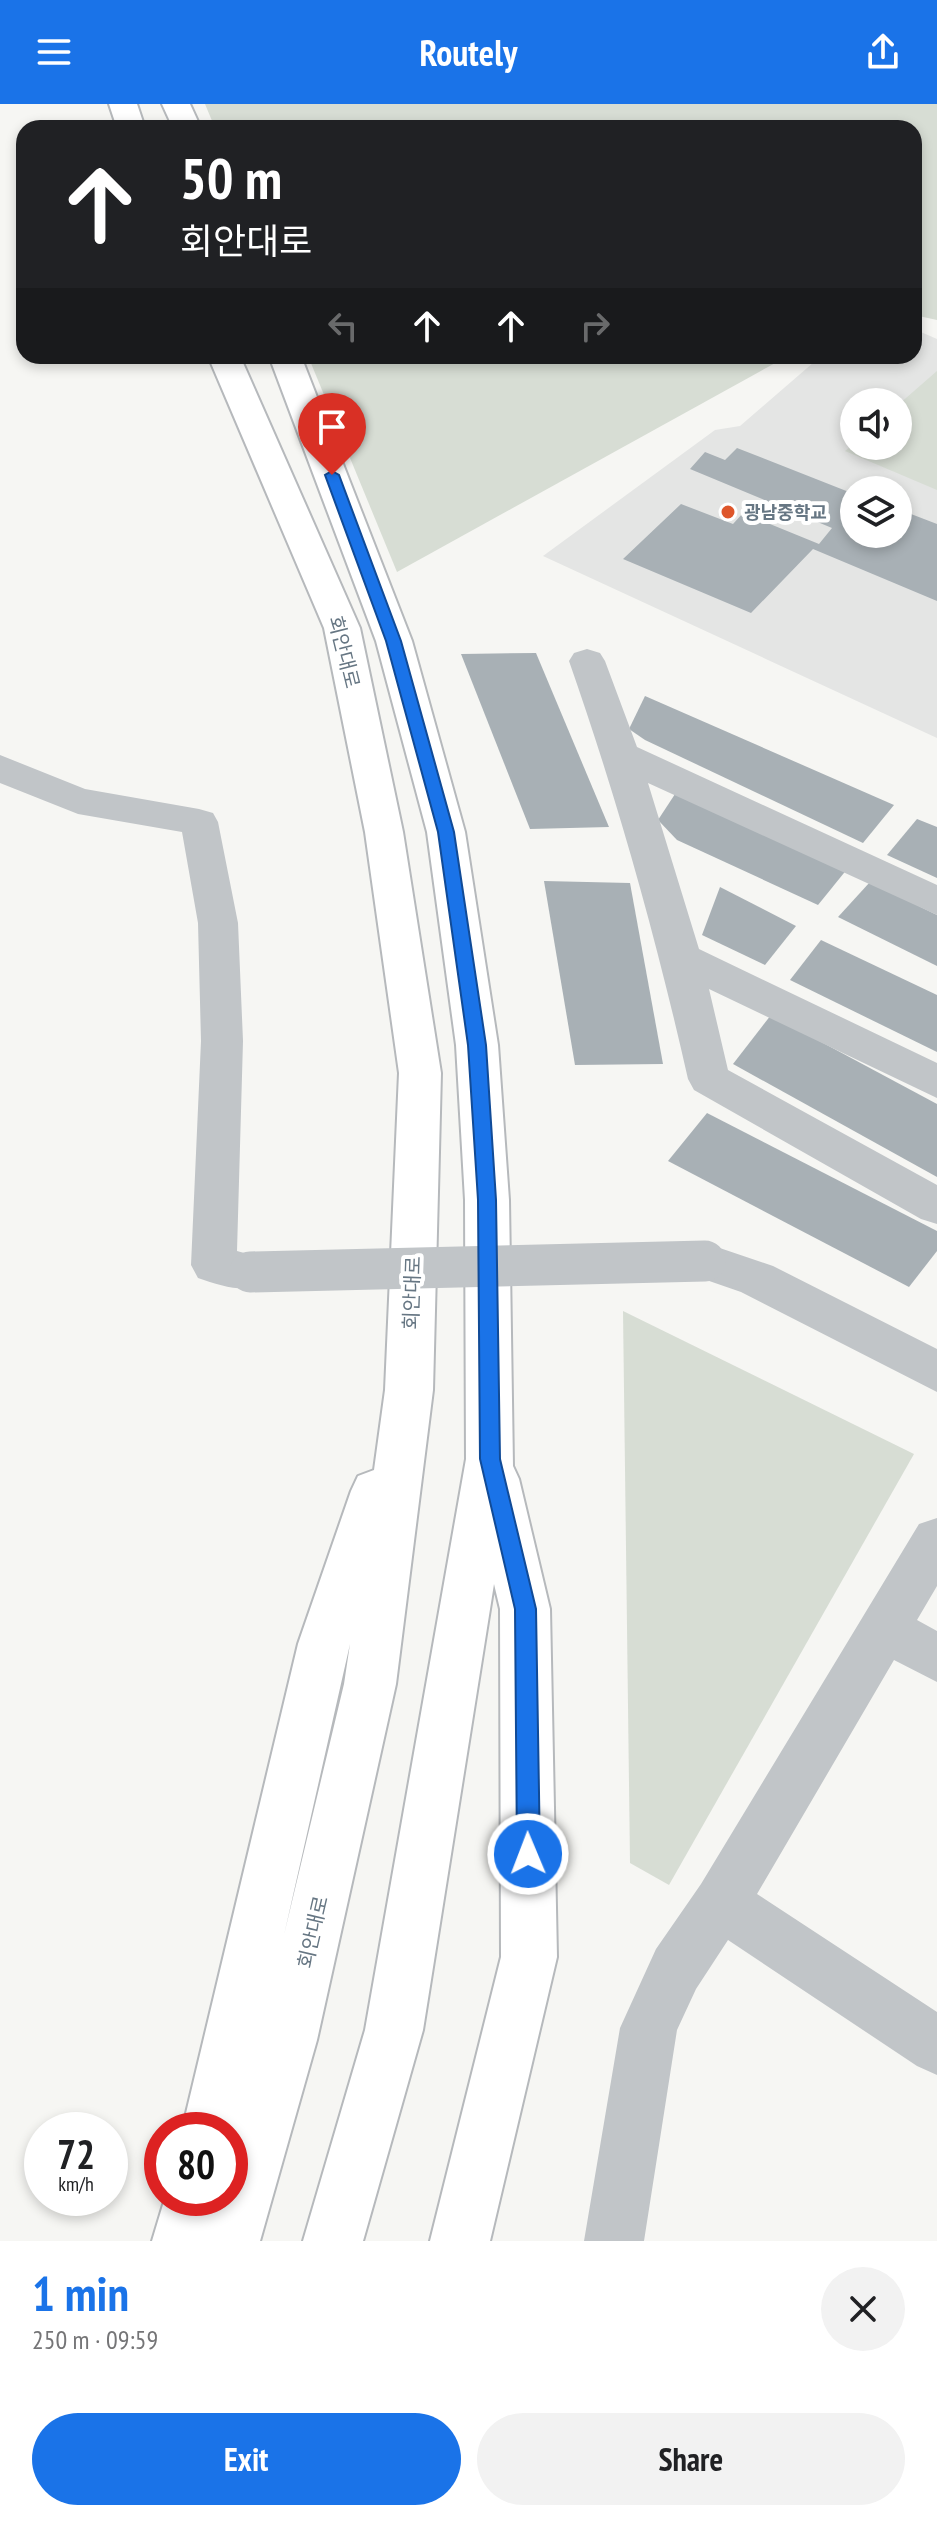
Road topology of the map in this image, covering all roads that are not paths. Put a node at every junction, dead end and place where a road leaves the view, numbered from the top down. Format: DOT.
graph roads {
  1 [pos="227,364"];
  2 [pos="288,364"];
  3 [pos="587,661"];
  4 [pos="621,755"];
  5 [pos="0,768"];
  6 [pos="937,901"];
  7 [pos="681,958"];
  8 [pos="937,1082"];
  9 [pos="937,1206"];
  10 [pos="937,1372"];
  11 [pos="409,1390"];
  12 [pos="490,1459"];
  13 [pos="937,1540"];
  14 [pos="883,1627"];
  15 [pos="937,1658"];
  16 [pos="721,1903"];
  17 [pos="937,2046"];
  18 [pos="215,2112"];
  19 [pos="190,2216"];
  20 [pos="182,2241"];
  21 [pos="230,2241"];
  22 [pos="333,2241"];
  23 [pos="460,2241"];
  24 [pos="614,2241"];
  1 -- 11 [label="highway, 회안대로"];
  2 -- 12 [label="highway"];
  3 -- 4 [label="street"];
  4 -- 6 [label="street"];
  4 -- 7 [label="street"];
  5 -- 10 [label="street, bridge"];
  7 -- 8 [label="street"];
  7 -- 9 [label="street"];
  11 -- 18 [label="highway"];
  11 -- 21 [label="highway, 회안대로"];
  12 -- 22 [label="highway"];
  12 -- 23 [label="highway"];
  13 -- 14 [label="street"];
  14 -- 15 [label="street"];
  14 -- 16 [label="street"];
  16 -- 17 [label="street"];
  16 -- 24 [label="street"];
  19 -- 20 [label="highway"];
}
